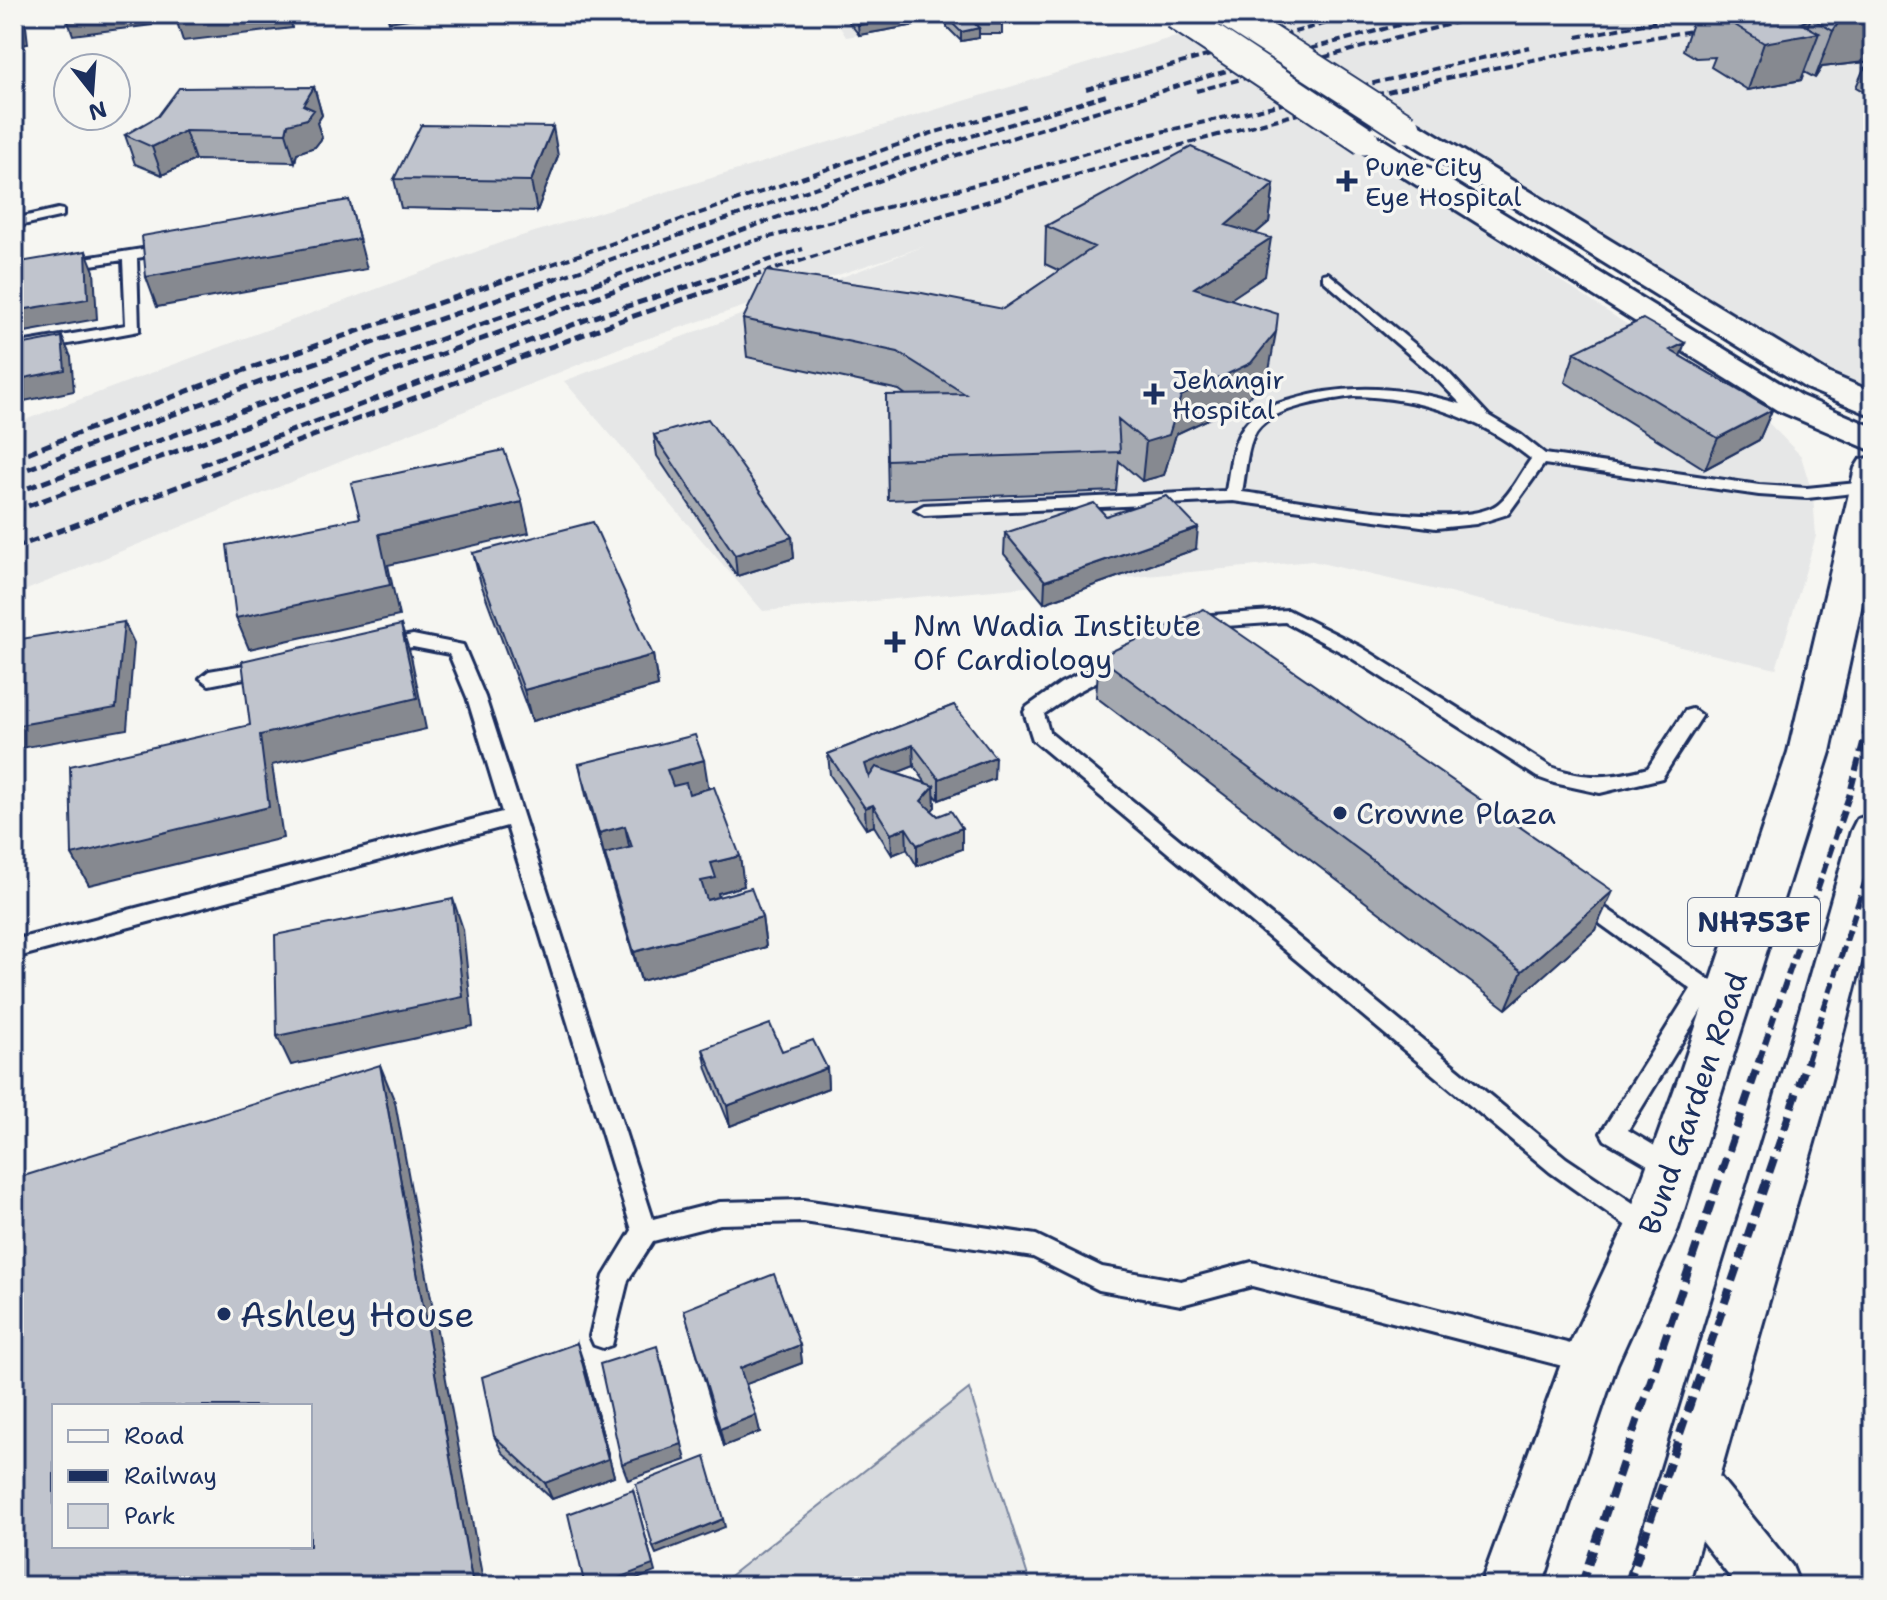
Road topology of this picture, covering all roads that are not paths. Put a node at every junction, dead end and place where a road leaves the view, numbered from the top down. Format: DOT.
graph roads {
  1 [pos="1175,14"];
  2 [pos="1229,14"];
  3 [pos="58,213"];
  4 [pos="14,223"];
  5 [pos="190,246"];
  6 [pos="130,255"];
  7 [pos="14,273"];
  8 [pos="1328,277"];
  9 [pos="14,349"];
  10 [pos="1873,405"];
  11 [pos="1483,419"];
  12 [pos="1873,440"];
  13 [pos="1540,458"];
  14 [pos="1870,478"];
  15 [pos="1233,496"];
  16 [pos="924,510"];
  17 [pos="1180,629"];
  18 [pos="366,649"];
  19 [pos="1138,651"];
  20 [pos="288,663"];
  21 [pos="209,678"];
  22 [pos="1692,716"];
  23 [pos="513,817"];
  24 [pos="1873,831"];
  25 [pos="1563,886"];
  26 [pos="14,949"];
  27 [pos="1716,996"];
  28 [pos="1672,1169"];
  29 [pos="1651,1229"];
  30 [pos="645,1232"];
  31 [pos="603,1336"];
  32 [pos="1590,1361"];
  33 [pos="1687,1479"];
  34 [pos="1511,1586"];
  35 [pos="1657,1586"];
  36 [pos="1772,1586"];
  1 -- 12 [label="main road, bridge"];
  2 -- 10 [label="main road, bridge"];
  3 -- 4 [label="lane"];
  5 -- 6 [label="lane"];
  6 -- 7 [label="lane"];
  6 -- 9 [label="lane"];
  8 -- 11 [label="lane"];
  11 -- 13 [label="lane"];
  11 -- 15 [label="lane"];
  13 -- 14 [label="lane"];
  13 -- 15 [label="lane"];
  14 -- 27 [label="main road, Bund Garden Road / NH753F"];
  15 -- 16 [label="lane"];
  17 -- 22 [label="lane"];
  18 -- 23 [label="lane"];
  19 -- 29 [label="lane"];
  20 -- 21 [label="lane"];
  23 -- 26 [label="lane"];
  23 -- 30 [label="lane"];
  24 -- 33 [label="main road, NH753F"];
  25 -- 27 [label="lane"];
  27 -- 28 [label="main road, Bund Garden Road / NH753F"];
  27 -- 28 [label="lane"];
  28 -- 29 [label="main road, Bund Garden Road / NH753F"];
  29 -- 32 [label="main road, Bund Garden Road / NH753F"];
  30 -- 31 [label="lane"];
  30 -- 32 [label="lane"];
  32 -- 34 [label="main road, Bund Garden Road / NH753F"];
  33 -- 35 [label="main road, NH753F"];
  33 -- 36 [label="street"];
}
